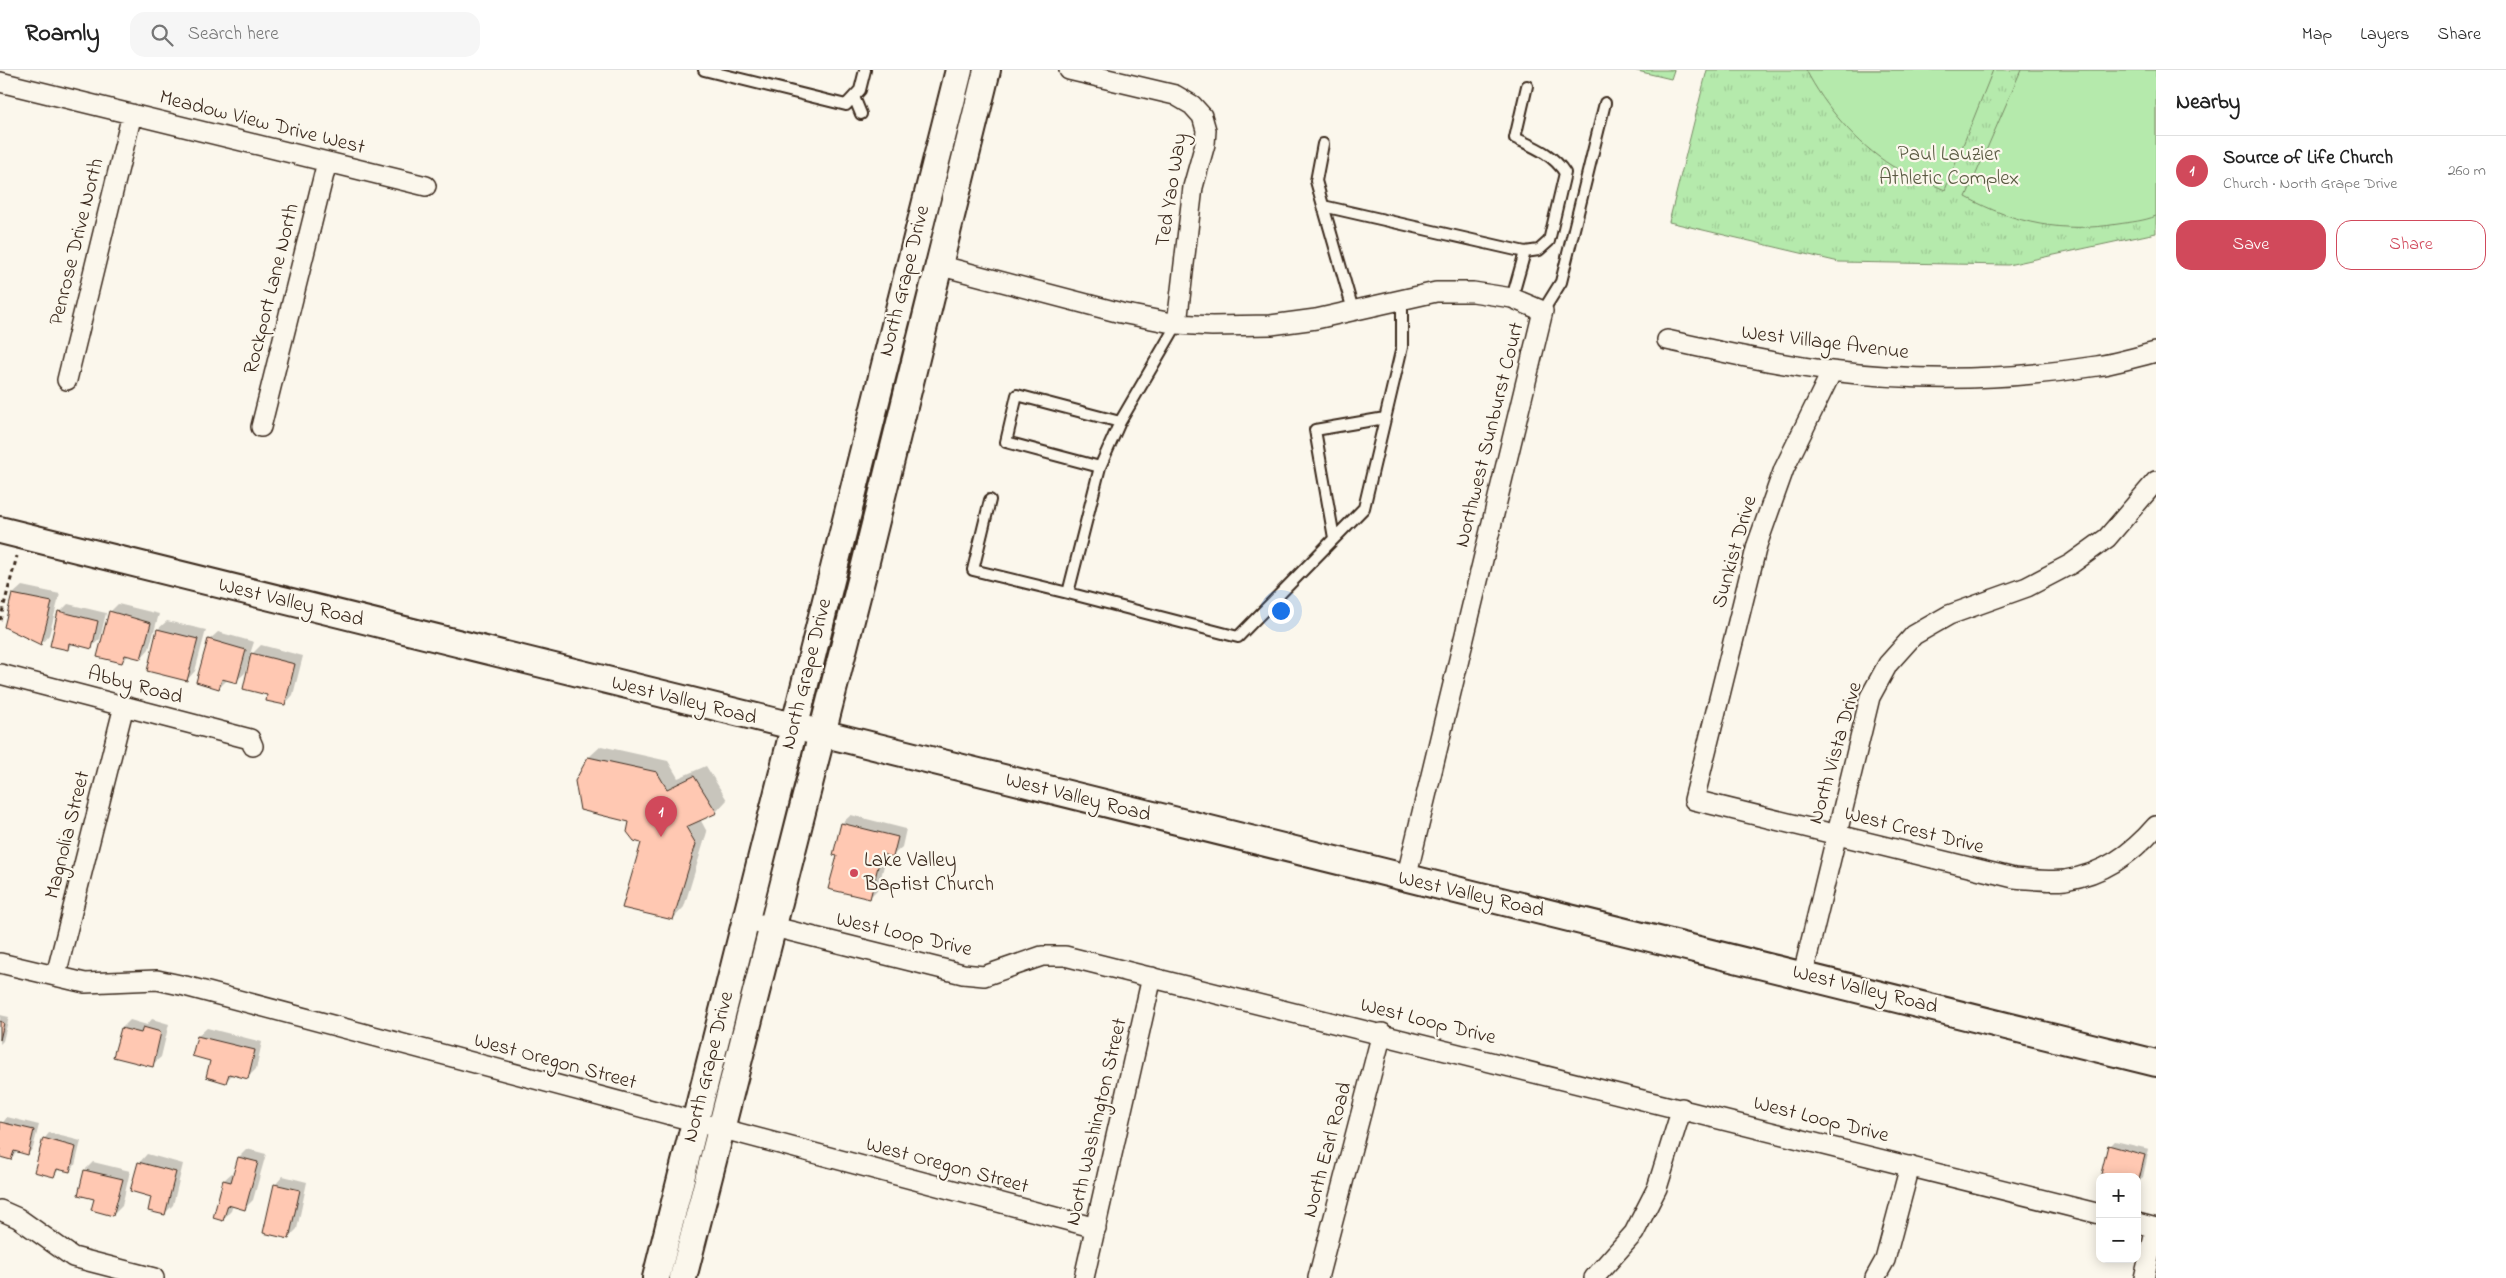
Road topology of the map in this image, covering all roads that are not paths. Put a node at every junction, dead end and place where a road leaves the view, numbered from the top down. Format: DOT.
graph roads {
  1 [pos="704,70"];
  2 [pos="865,70"];
  3 [pos="958,70"];
  4 [pos="987,70"];
  5 [pos="1069,70"];
  6 [pos="0,82"];
  7 [pos="1527,86"];
  8 [pos="854,97"];
  9 [pos="1605,103"];
  10 [pos="132,114"];
  11 [pos="861,114"];
  12 [pos="1323,144"];
  13 [pos="327,162"];
  14 [pos="426,186"];
  15 [pos="1323,206"];
  16 [pos="1525,252"];
  17 [pos="938,265"];
  18 [pos="1512,298"];
  19 [pos="1402,299"];
  20 [pos="1353,310"];
  21 [pos="1543,311"];
  22 [pos="1177,324"];
  23 [pos="1667,340"];
  24 [pos="2156,352"];
  25 [pos="1832,371"];
  26 [pos="67,380"];
  27 [pos="1385,418"];
  28 [pos="1120,422"];
  29 [pos="261,428"];
  30 [pos="1100,467"];
  31 [pos="2156,482"];
  32 [pos="990,500"];
  33 [pos="11,533"];
  34 [pos="1334,538"];
  35 [pos="1068,593"];
  36 [pos="0,674"];
  37 [pos="124,706"];
  38 [pos="794,728"];
  39 [pos="821,735"];
  40 [pos="253,746"];
  41 [pos="1704,754"];
  42 [pos="2156,826"];
  43 [pos="1836,835"];
  44 [pos="1406,879"];
  45 [pos="745,919"];
  46 [pos="771,926"];
  47 [pos="0,963"];
  48 [pos="1802,974"];
  49 [pos="56,976"];
  50 [pos="1152,977"];
  51 [pos="1382,1033"];
  52 [pos="2156,1063"];
  53 [pos="1682,1108"];
  54 [pos="696,1123"];
  55 [pos="721,1130"];
  56 [pos="1910,1166"];
  57 [pos="0,1210"];
  58 [pos="2096,1213"];
  59 [pos="2141,1224"];
  60 [pos="1096,1228"];
  61 [pos="2156,1228"];
  62 [pos="154,1278"];
  63 [pos="656,1278"];
  64 [pos="683,1278"];
  65 [pos="1084,1278"];
  66 [pos="1318,1278"];
  67 [pos="1594,1278"];
  68 [pos="1875,1278"];
  69 [pos="2144,1278"];
  1 -- 8 [label="lane"];
  2 -- 8 [label="lane"];
  3 -- 38 [label="main road, North Grape Drive"];
  4 -- 17 [label="main road, North Grape Drive"];
  5 -- 22 [label="street, Ted Yao Way"];
  6 -- 10 [label="street, Meadow View Drive West"];
  7 -- 16 [label="lane"];
  8 -- 11 [label="lane"];
  9 -- 21 [label="lane"];
  10 -- 13 [label="street, Meadow View Drive West"];
  10 -- 26 [label="street, Penrose Drive North"];
  12 -- 15 [label="lane"];
  13 -- 14 [label="street, Meadow View Drive West"];
  13 -- 29 [label="street, Rockport Lane North"];
  15 -- 16 [label="lane"];
  15 -- 20 [label="lane"];
  16 -- 18 [label="lane"];
  17 -- 22 [label="street, Northwest Sunburst Court"];
  17 -- 39 [label="main road, North Grape Drive"];
  18 -- 19 [label="street, Northwest Sunburst Court"];
  18 -- 21 [label="street, Northwest Sunburst Court"];
  19 -- 20 [label="street, Northwest Sunburst Court"];
  19 -- 27 [label="lane"];
  20 -- 22 [label="street, Northwest Sunburst Court"];
  21 -- 44 [label="street, Northwest Sunburst Court"];
  22 -- 28 [label="lane"];
  23 -- 25 [label="street, West Village Avenue"];
  24 -- 25 [label="street, West Village Avenue"];
  25 -- 41 [label="street, Sunkist Drive"];
  27 -- 34 [label="lane"];
  27 -- 34 [label="lane"];
  28 -- 30 [label="lane"];
  28 -- 30 [label="lane"];
  30 -- 35 [label="lane"];
  31 -- 43 [label="street, North Vista Drive"];
  32 -- 35 [label="lane"];
  33 -- 38 [label="main road, West Valley Road"];
  34 -- 35 [label="lane"];
  36 -- 37 [label="street, Abby Road"];
  37 -- 40 [label="street, Abby Road"];
  37 -- 49 [label="street, Magnolia Street"];
  38 -- 39 [label="main road, West Valley Road"];
  38 -- 45 [label="main road, North Grape Drive"];
  39 -- 44 [label="main road, West Valley Road"];
  39 -- 46 [label="main road, North Grape Drive"];
  41 -- 43 [label="street, West Crest Drive"];
  42 -- 43 [label="street, West Crest Drive"];
  43 -- 48 [label="street, North Vista Drive"];
  44 -- 48 [label="main road, West Valley Road"];
  45 -- 46 [label="street, West Loop Drive"];
  45 -- 54 [label="main road, North Grape Drive"];
  46 -- 50 [label="street, West Loop Drive"];
  46 -- 55 [label="main road, North Grape Drive"];
  47 -- 49 [label="street, West Oregon Street"];
  48 -- 52 [label="main road, West Valley Road"];
  49 -- 54 [label="street, West Oregon Street"];
  50 -- 51 [label="street, West Loop Drive"];
  50 -- 60 [label="street, North Washington Street"];
  51 -- 53 [label="street, West Loop Drive"];
  51 -- 66 [label="street, North Earl Road"];
  53 -- 56 [label="street, West Loop Drive"];
  53 -- 67 [label="street"];
  54 -- 55 [label="street, West Oregon Street"];
  54 -- 63 [label="main road, North Grape Drive"];
  55 -- 60 [label="street, West Oregon Street"];
  55 -- 64 [label="main road, North Grape Drive"];
  56 -- 58 [label="street, West Loop Drive"];
  56 -- 68 [label="street"];
  57 -- 62 [label="street"];
  59 -- 61 [label="street"];
  60 -- 65 [label="street, North Washington Street"];
  61 -- 69 [label="street"];
}
